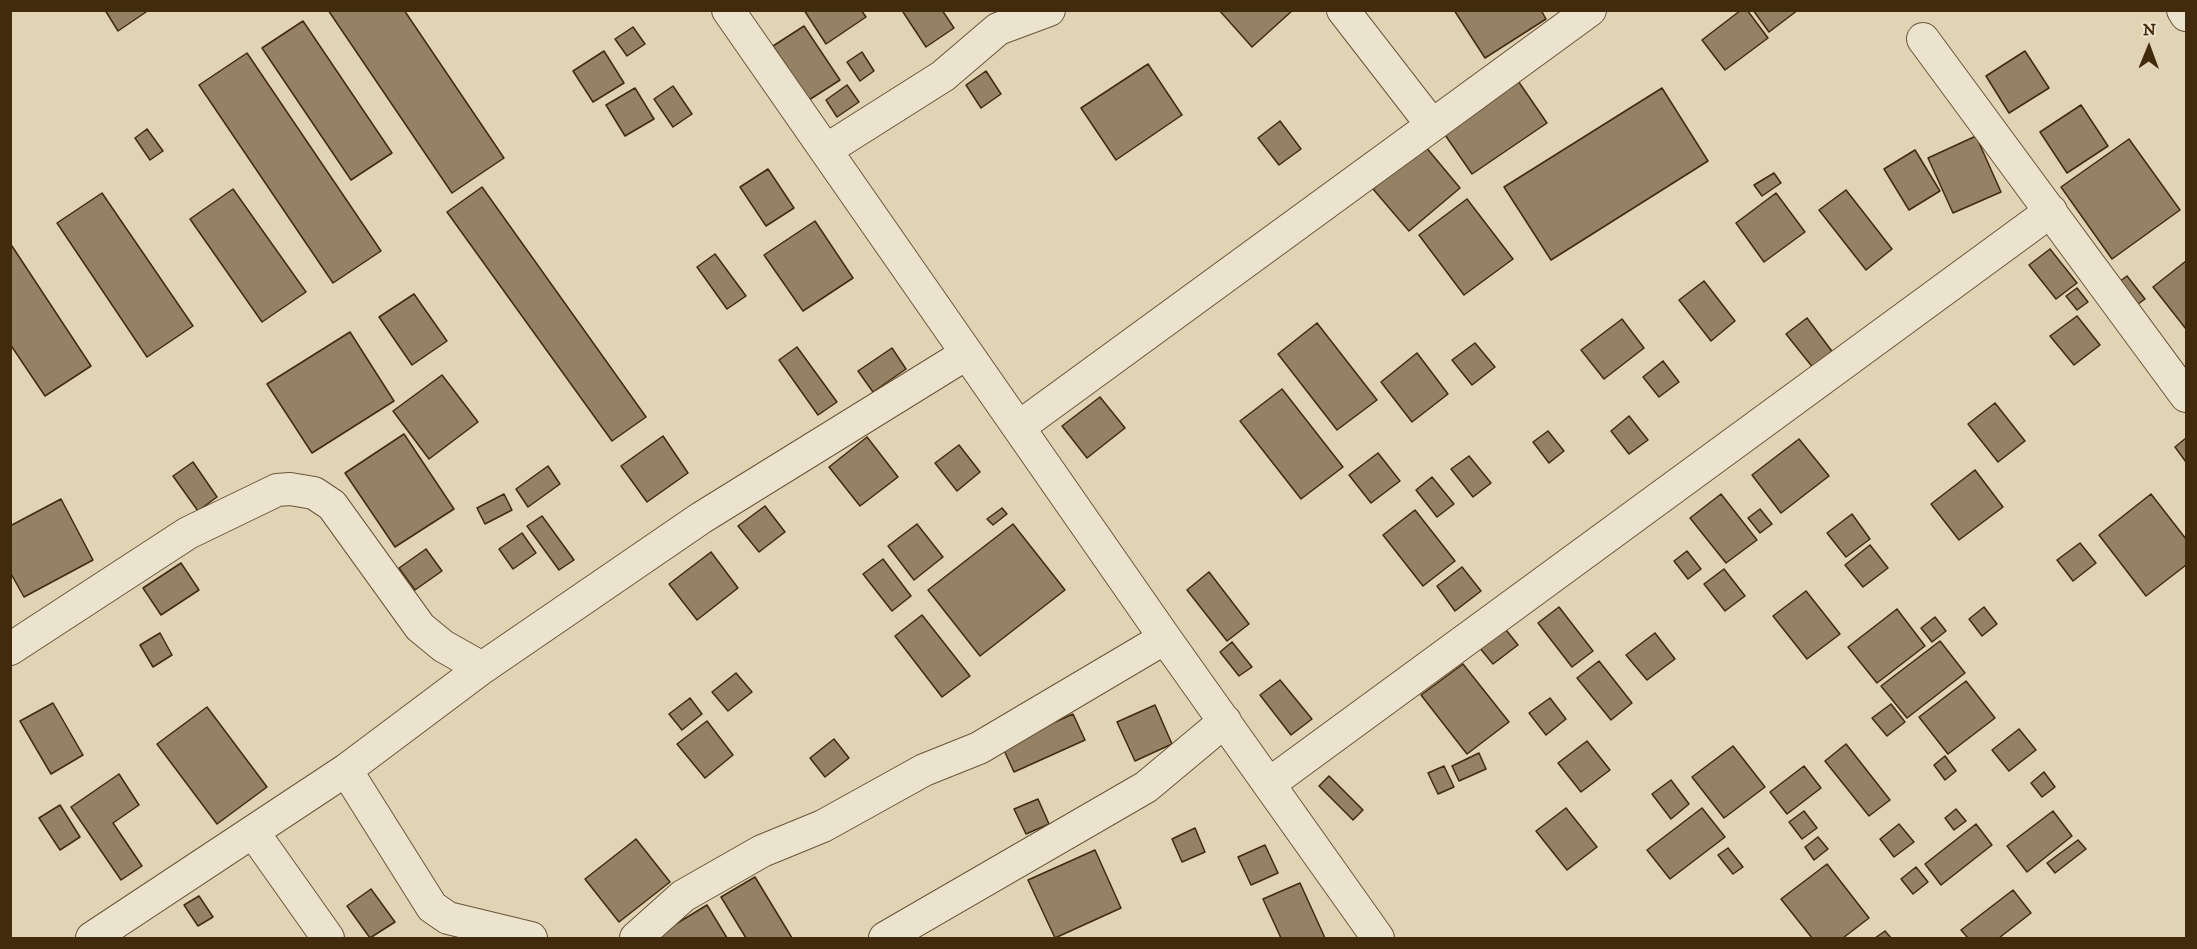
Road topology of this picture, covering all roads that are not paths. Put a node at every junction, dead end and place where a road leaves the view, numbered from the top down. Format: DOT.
graph roads {
  1 [pos="1048,10"];
  2 [pos="1343,10"];
  3 [pos="1590,10"];
  4 [pos="2183,10"];
  5 [pos="2187,15"];
  6 [pos="743,17"];
  7 [pos="1923,39"];
  8 [pos="1432,125"];
  9 [pos="826,150"];
  10 [pos="2051,211"];
  11 [pos="966,354"];
  12 [pos="2187,396"];
  13 [pos="1019,427"];
  14 [pos="1165,639"];
  15 [pos="10,649"];
  16 [pos="482,668"];
  17 [pos="1225,721"];
  18 [pos="346,770"];
  19 [pos="1269,784"];
  20 [pos="253,832"];
  21 [pos="92,939"];
  22 [pos="328,939"];
  23 [pos="531,939"];
  24 [pos="636,939"];
  25 [pos="885,939"];
  26 [pos="1378,939"];
  1 -- 9 [label="street"];
  2 -- 8 [label="street"];
  3 -- 8 [label="street"];
  4 -- 5 [label="street"];
  6 -- 9 [label="street"];
  7 -- 10 [label="street"];
  8 -- 13 [label="street"];
  9 -- 11 [label="street"];
  10 -- 12 [label="street"];
  10 -- 19 [label="street"];
  11 -- 13 [label="street"];
  11 -- 16 [label="street"];
  13 -- 14 [label="street"];
  14 -- 17 [label="street"];
  14 -- 24 [label="street"];
  15 -- 16 [label="street"];
  16 -- 18 [label="street"];
  17 -- 19 [label="street"];
  17 -- 25 [label="street"];
  18 -- 20 [label="street"];
  18 -- 23 [label="street"];
  19 -- 26 [label="street"];
  20 -- 21 [label="street"];
  20 -- 22 [label="street"];
}
